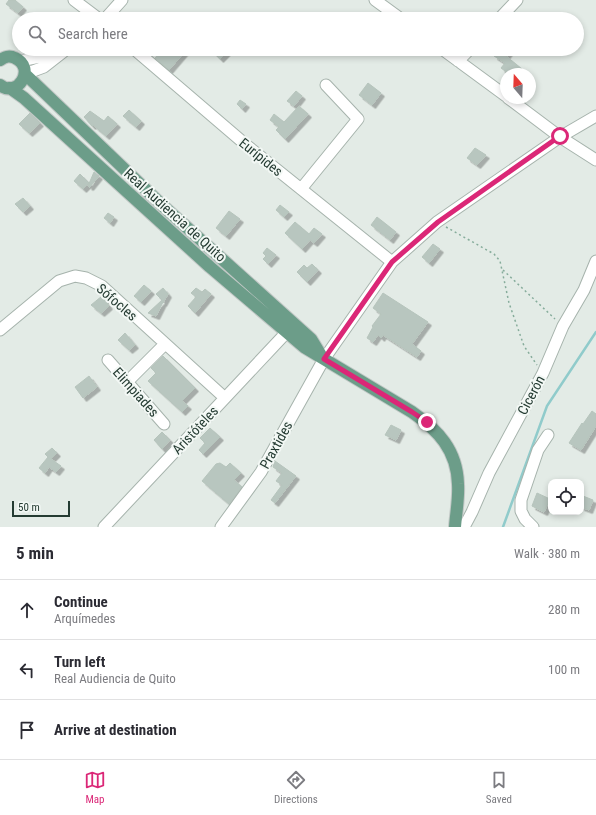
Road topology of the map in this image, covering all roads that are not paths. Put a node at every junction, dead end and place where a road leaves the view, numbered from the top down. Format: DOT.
graph roads {
  1 [pos="74,0"];
  2 [pos="122,0"];
  3 [pos="375,0"];
  4 [pos="517,0"];
  5 [pos="90,12"];
  6 [pos="111,12"];
  7 [pos="391,12"];
  8 [pos="506,12"];
  9 [pos="42,56"];
  10 [pos="58,56"];
  11 [pos="142,56"];
  12 [pos="451,56"];
  13 [pos="463,56"];
  14 [pos="2,57"];
  15 [pos="20,61"];
  16 [pos="458,61"];
  17 [pos="25,74"];
  18 [pos="326,85"];
  19 [pos="3,87"];
  20 [pos="500,92"];
  21 [pos="517,104"];
  22 [pos="596,116"];
  23 [pos="560,136"];
  24 [pos="596,160"];
  25 [pos="301,189"];
  26 [pos="596,261"];
  27 [pos="392,262"];
  28 [pos="0,330"];
  29 [pos="286,333"];
  30 [pos="165,344"];
  31 [pos="324,359"];
  32 [pos="108,360"];
  33 [pos="127,382"];
  34 [pos="225,398"];
  35 [pos="164,424"];
  36 [pos="548,435"];
  37 [pos="104,527"];
  38 [pos="221,527"];
  39 [pos="455,527"];
  40 [pos="464,527"];
  41 [pos="533,527"];
  1 -- 5 [label="street"];
  2 -- 6 [label="street"];
  3 -- 7 [label="street"];
  4 -- 8 [label="street"];
  9 -- 15 [label="street"];
  10 -- 17 [label="street"];
  11 -- 25 [label="street, Eurípides"];
  12 -- 16 [label="street"];
  13 -- 16 [label="street"];
  14 -- 15 [label="main road"];
  15 -- 17 [label="main road"];
  16 -- 20 [label="street"];
  17 -- 19 [label="main road"];
  17 -- 31 [label="main road, Real Audiencia de Quito"];
  18 -- 25 [label="street"];
  19 -- 29 [label="main road, Real Audiencia de Quito"];
  21 -- 23 [label="street"];
  22 -- 23 [label="street, Praxtides"];
  23 -- 24 [label="street"];
  23 -- 27 [label="street, Praxtides"];
  25 -- 27 [label="street, Eurípides"];
  26 -- 40 [label="street, Cicerón"];
  27 -- 31 [label="street, Praxtides"];
  28 -- 30 [label="street, Sófocles"];
  29 -- 31 [label="main road, Real Audiencia de Quito"];
  29 -- 34 [label="street, Aristóteles"];
  30 -- 33 [label="street"];
  30 -- 34 [label="street, Sófocles"];
  31 -- 38 [label="street, Praxtides"];
  31 -- 39 [label="main road, Real Audiencia de Quito"];
  32 -- 33 [label="street, Elimpiades"];
  33 -- 35 [label="street, Elimpiades"];
  34 -- 37 [label="street, Aristóteles"];
  36 -- 41 [label="street"];
}
